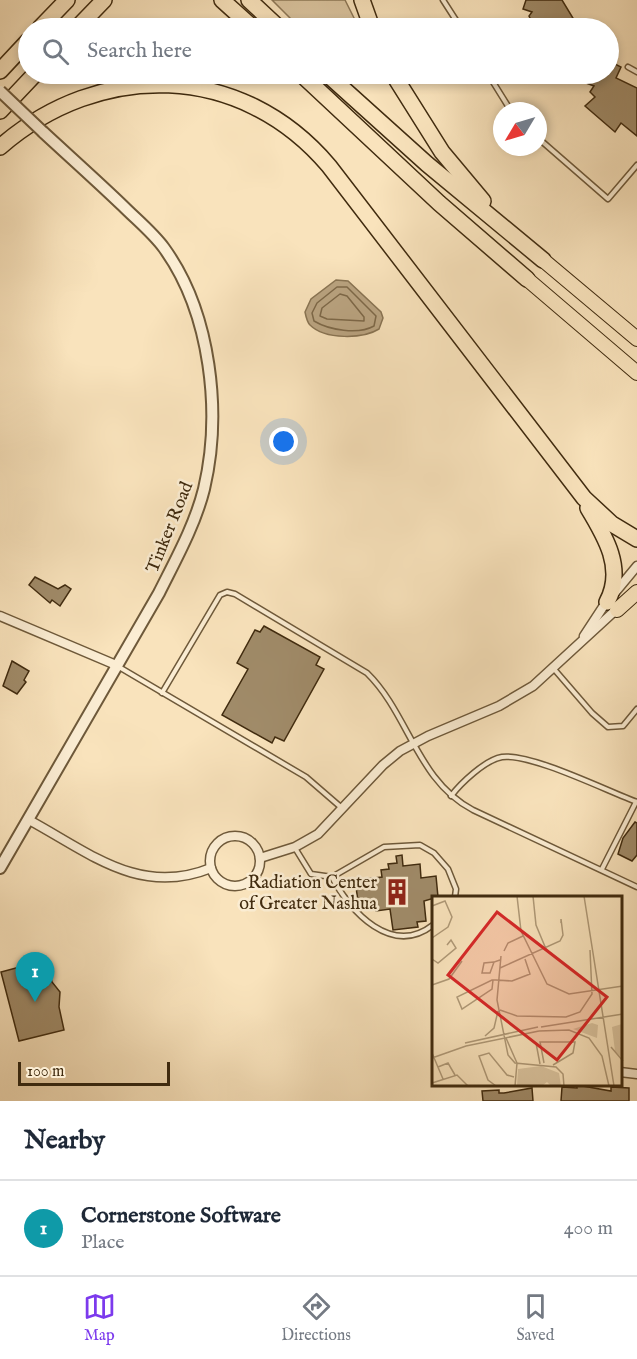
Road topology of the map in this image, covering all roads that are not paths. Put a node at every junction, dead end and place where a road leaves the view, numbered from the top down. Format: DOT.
graph roads {
  1 [pos="60,0"];
  2 [pos="67,0"];
  3 [pos="104,0"];
  4 [pos="222,0"];
  5 [pos="249,0"];
  6 [pos="362,0"];
  7 [pos="443,0"];
  8 [pos="46,18"];
  9 [pos="48,18"];
  10 [pos="87,18"];
  11 [pos="242,18"];
  12 [pos="268,18"];
  13 [pos="368,18"];
  14 [pos="454,18"];
  15 [pos="18,52"];
  16 [pos="627,67"];
  17 [pos="0,71"];
  18 [pos="637,72"];
  19 [pos="26,84"];
  20 [pos="312,84"];
  21 [pos="338,84"];
  22 [pos="400,84"];
  23 [pos="494,84"];
  24 [pos="0,91"];
  25 [pos="505,102"];
  26 [pos="0,111"];
  27 [pos="547,146"];
  28 [pos="0,147"];
  29 [pos="637,165"];
  30 [pos="543,260"];
  31 [pos="527,279"];
  32 [pos="637,339"];
  33 [pos="637,374"];
  34 [pos="561,468"];
  35 [pos="637,539"];
  36 [pos="637,566"];
  37 [pos="637,586"];
  38 [pos="637,592"];
  39 [pos="612,606"];
  40 [pos="0,616"];
  41 [pos="116,665"];
  42 [pos="554,669"];
  43 [pos="162,693"];
  44 [pos="637,709"];
  45 [pos="413,744"];
  46 [pos="451,796"];
  47 [pos="636,802"];
  48 [pos="344,809"];
  49 [pos="29,820"];
  50 [pos="295,847"];
  51 [pos="260,858"];
  52 [pos="0,867"];
  53 [pos="211,868"];
  54 [pos="602,869"];
  55 [pos="332,877"];
  56 [pos="637,887"];
  57 [pos="455,896"];
  58 [pos="432,926"];
  59 [pos="622,1072"];
  60 [pos="637,1074"];
  1 -- 8 [label="highway"];
  2 -- 9 [label="highway"];
  3 -- 10 [label="highway"];
  4 -- 11 [label="highway"];
  5 -- 12 [label="highway"];
  6 -- 13 [label="highway"];
  7 -- 14 [label="lane"];
  15 -- 17 [label="highway"];
  16 -- 18 [label="lane"];
  19 -- 26 [label="highway"];
  20 -- 31 [label="highway"];
  21 -- 30 [label="highway"];
  22 -- 30 [label="highway"];
  23 -- 25 [label="lane"];
  24 -- 41 [label="street, Tinker Road, bridge"];
  27 -- 29 [label="lane"];
  28 -- 34 [label="highway"];
  30 -- 32 [label="main road"];
  31 -- 33 [label="main road"];
  34 -- 35 [label="highway"];
  34 -- 39 [label="highway"];
  36 -- 39 [label="street"];
  37 -- 39 [label="street"];
  38 -- 39 [label="main road"];
  39 -- 42 [label="street"];
  40 -- 41 [label="street"];
  41 -- 43 [label="lane"];
  41 -- 49 [label="street, Tinker Road"];
  42 -- 44 [label="lane"];
  42 -- 45 [label="street"];
  43 -- 45 [label="lane"];
  43 -- 48 [label="lane"];
  45 -- 46 [label="lane"];
  45 -- 48 [label="street"];
  46 -- 47 [label="lane"];
  46 -- 54 [label="lane"];
  47 -- 54 [label="lane"];
  48 -- 50 [label="street"];
  49 -- 52 [label="street, Tinker Road"];
  49 -- 53 [label="street"];
  50 -- 51 [label="street"];
  50 -- 55 [label="lane"];
  51 -- 53 [label="street"];
  51 -- 53 [label="street"];
  54 -- 56 [label="lane"];
  55 -- 57 [label="lane"];
  55 -- 58 [label="lane"];
  59 -- 60 [label="street"];
}
